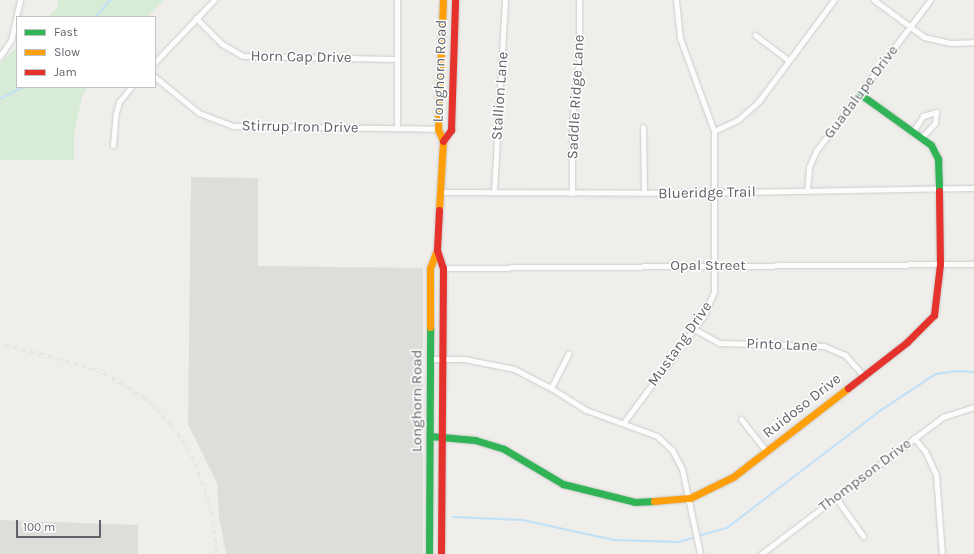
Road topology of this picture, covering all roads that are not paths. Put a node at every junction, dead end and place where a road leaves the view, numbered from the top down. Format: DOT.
graph roads {
  1 [pos="20,0"];
  2 [pos="214,0"];
  3 [pos="397,0"];
  4 [pos="443,0"];
  5 [pos="456,0"];
  6 [pos="505,0"];
  7 [pos="579,0"];
  8 [pos="676,0"];
  9 [pos="834,0"];
  10 [pos="874,0"];
  11 [pos="930,0"];
  12 [pos="16,16"];
  13 [pos="16,18"];
  14 [pos="196,18"];
  15 [pos="910,27"];
  16 [pos="755,35"];
  17 [pos="974,42"];
  18 [pos="0,56"];
  19 [pos="397,59"];
  20 [pos="788,60"];
  21 [pos="156,61"];
  22 [pos="156,78"];
  23 [pos="130,88"];
  24 [pos="860,94"];
  25 [pos="644,127"];
  26 [pos="397,128"];
  27 [pos="438,129"];
  28 [pos="914,130"];
  29 [pos="714,131"];
  30 [pos="922,137"];
  31 [pos="443,141"];
  32 [pos="113,145"];
  33 [pos="940,188"];
  34 [pos="974,188"];
  35 [pos="494,191"];
  36 [pos="440,192"];
  37 [pos="807,192"];
  38 [pos="572,193"];
  39 [pos="644,193"];
  40 [pos="716,193"];
  41 [pos="437,250"];
  42 [pos="940,264"];
  43 [pos="974,264"];
  44 [pos="715,266"];
  45 [pos="443,268"];
  46 [pos="694,329"];
  47 [pos="569,353"];
  48 [pos="430,359"];
  49 [pos="441,360"];
  50 [pos="864,375"];
  51 [pos="551,388"];
  52 [pos="974,406"];
  53 [pos="741,419"];
  54 [pos="624,422"];
  55 [pos="430,436"];
  56 [pos="442,436"];
  57 [pos="914,438"];
  58 [pos="766,451"];
  59 [pos="690,498"];
  60 [pos="836,498"];
  61 [pos="863,536"];
  62 [pos="429,554"];
  63 [pos="441,554"];
  64 [pos="700,554"];
  65 [pos="762,554"];
  66 [pos="942,554"];
  1 -- 12 [label="street"];
  2 -- 14 [label="street"];
  3 -- 19 [label="street"];
  4 -- 27 [label="main road, Longhorn Road"];
  5 -- 31 [label="main road, Longhorn Road"];
  6 -- 35 [label="street, Stallion Lane"];
  7 -- 38 [label="street, Saddle Ridge Lane"];
  8 -- 29 [label="street, Mustang Drive"];
  9 -- 20 [label="street"];
  10 -- 15 [label="street"];
  11 -- 15 [label="street, Guadalupe Drive"];
  13 -- 18 [label="street"];
  14 -- 19 [label="street, Horn Cap Drive"];
  14 -- 21 [label="street"];
  15 -- 17 [label="street"];
  15 -- 24 [label="street, Guadalupe Drive"];
  16 -- 20 [label="street"];
  19 -- 26 [label="street"];
  20 -- 29 [label="street"];
  22 -- 26 [label="street, Stirrup Iron Drive"];
  23 -- 32 [label="street"];
  24 -- 28 [label="main road, Ruidoso Drive"];
  24 -- 37 [label="street, Guadalupe Drive"];
  25 -- 39 [label="street"];
  26 -- 27 [label="street, Stirrup Iron Drive"];
  27 -- 31 [label="main road, Longhorn Road"];
  28 -- 30 [label="main road, Ruidoso Drive"];
  28 -- 30 [label="street"];
  29 -- 40 [label="street, Mustang Drive"];
  30 -- 33 [label="main road, Ruidoso Drive"];
  31 -- 36 [label="main road, Longhorn Road"];
  33 -- 34 [label="street, Blueridge Trail"];
  33 -- 37 [label="street, Blueridge Trail"];
  33 -- 42 [label="main road, Ruidoso Drive"];
  35 -- 36 [label="street, Blueridge Trail"];
  35 -- 38 [label="street, Blueridge Trail"];
  36 -- 41 [label="main road, Longhorn Road"];
  37 -- 40 [label="street, Blueridge Trail"];
  38 -- 39 [label="street, Blueridge Trail"];
  39 -- 40 [label="street, Blueridge Trail"];
  40 -- 44 [label="street, Mustang Drive"];
  41 -- 45 [label="main road, Longhorn Road"];
  41 -- 48 [label="main road, Longhorn Road"];
  42 -- 43 [label="street, Opal Street"];
  42 -- 44 [label="street, Opal Street"];
  42 -- 50 [label="main road, Ruidoso Drive"];
  44 -- 45 [label="street, Opal Street"];
  44 -- 46 [label="street, Mustang Drive"];
  45 -- 49 [label="main road, Longhorn Road"];
  46 -- 50 [label="street, Pinto Lane"];
  46 -- 54 [label="street, Mustang Drive"];
  47 -- 51 [label="street"];
  48 -- 49 [label="street"];
  48 -- 55 [label="main road, Longhorn Road"];
  49 -- 51 [label="street"];
  49 -- 56 [label="main road, Longhorn Road"];
  50 -- 58 [label="main road, Ruidoso Drive"];
  51 -- 54 [label="street"];
  52 -- 57 [label="street, Thompson Drive"];
  53 -- 58 [label="street"];
  54 -- 59 [label="street"];
  55 -- 56 [label="main road, Ruidoso Drive"];
  55 -- 62 [label="main road, Longhorn Road"];
  56 -- 59 [label="main road, Ruidoso Drive"];
  56 -- 63 [label="main road, Longhorn Road"];
  57 -- 60 [label="street, Thompson Drive"];
  57 -- 66 [label="street"];
  58 -- 59 [label="main road, Ruidoso Drive"];
  59 -- 64 [label="street"];
  60 -- 61 [label="street"];
  60 -- 65 [label="street, Thompson Drive"];
}
